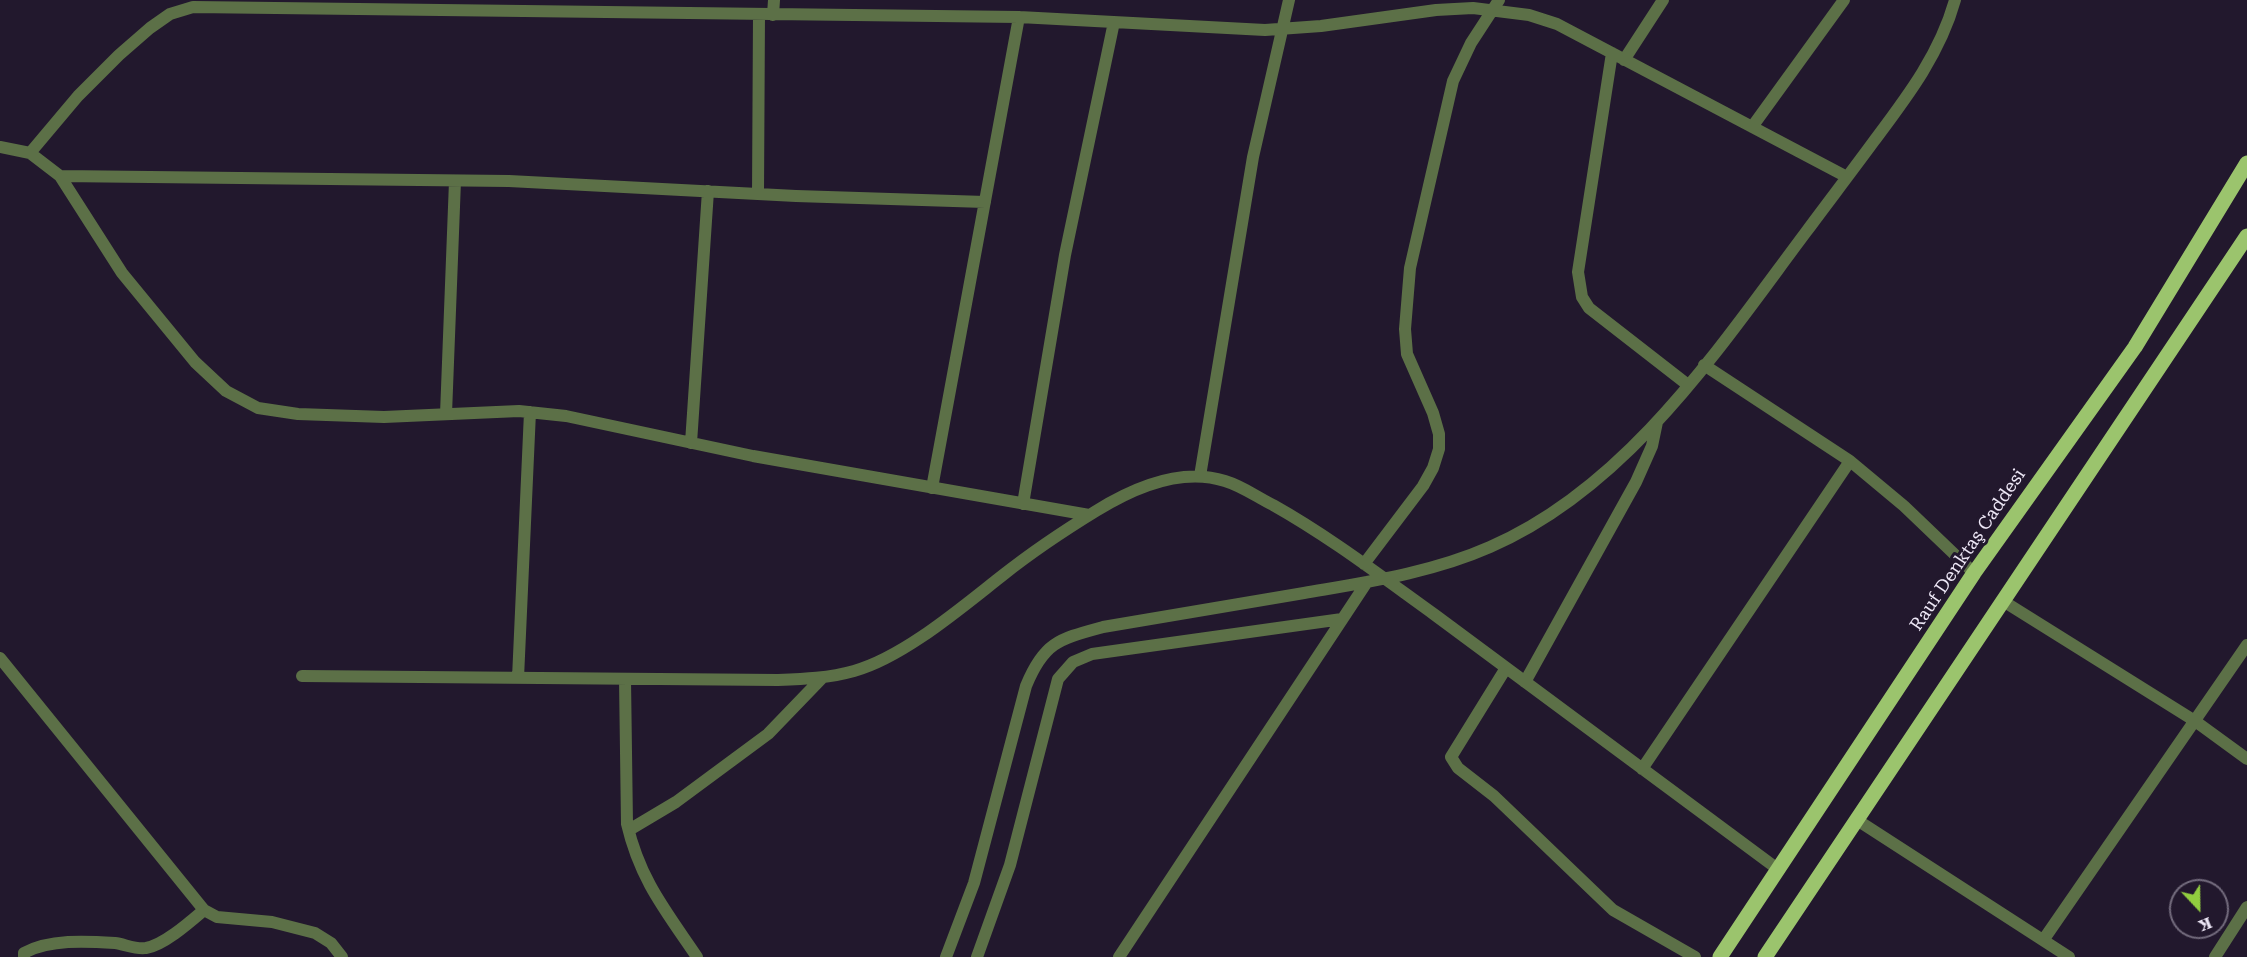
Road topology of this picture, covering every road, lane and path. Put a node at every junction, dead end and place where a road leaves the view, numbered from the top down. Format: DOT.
graph roads {
  1 [pos="774,0"];
  2 [pos="1290,0"];
  3 [pos="1663,0"];
  4 [pos="1844,0"];
  5 [pos="1955,0"];
  6 [pos="1495,5"];
  7 [pos="759,14"];
  8 [pos="773,15"];
  9 [pos="1019,17"];
  10 [pos="1114,22"];
  11 [pos="1283,28"];
  12 [pos="1612,53"];
  13 [pos="1624,60"];
  14 [pos="1752,127"];
  15 [pos="0,147"];
  16 [pos="30,153"];
  17 [pos="2247,163"];
  18 [pos="60,176"];
  19 [pos="1847,177"];
  20 [pos="455,181"];
  21 [pos="708,191"];
  22 [pos="758,194"];
  23 [pos="985,202"];
  24 [pos="2247,236"];
  25 [pos="1704,365"];
  26 [pos="1688,385"];
  27 [pos="531,412"];
  28 [pos="446,414"];
  29 [pos="1658,419"];
  30 [pos="691,443"];
  31 [pos="1850,460"];
  32 [pos="1200,476"];
  33 [pos="932,488"];
  34 [pos="1023,504"];
  35 [pos="1089,515"];
  36 [pos="1364,564"];
  37 [pos="1974,573"];
  38 [pos="1385,579"];
  39 [pos="1367,582"];
  40 [pos="2003,601"];
  41 [pos="1342,619"];
  42 [pos="2247,645"];
  43 [pos="0,658"];
  44 [pos="1506,668"];
  45 [pos="302,676"];
  46 [pos="518,678"];
  47 [pos="822,678"];
  48 [pos="625,679"];
  49 [pos="1525,682"];
  50 [pos="2195,721"];
  51 [pos="2247,759"];
  52 [pos="1642,769"];
  53 [pos="1857,820"];
  54 [pos="629,830"];
  55 [pos="1779,870"];
  56 [pos="2247,907"];
  57 [pos="204,910"];
  58 [pos="2044,939"];
  59 [pos="146,953"];
  60 [pos="24,957"];
  61 [pos="342,957"];
  62 [pos="697,957"];
  63 [pos="946,957"];
  64 [pos="977,957"];
  65 [pos="1119,957"];
  66 [pos="1695,957"];
  67 [pos="1720,957"];
  68 [pos="1766,957"];
  69 [pos="2069,957"];
  70 [pos="2215,957"];
  1 -- 8 [label="street"];
  2 -- 11 [label="street"];
  3 -- 13 [label="street"];
  4 -- 14 [label="street"];
  5 -- 19 [label="street"];
  6 -- 11 [label="street"];
  6 -- 12 [label="street"];
  6 -- 36 [label="street"];
  7 -- 8 [label="street"];
  7 -- 16 [label="street"];
  7 -- 22 [label="street"];
  8 -- 9 [label="street"];
  9 -- 10 [label="street"];
  9 -- 23 [label="street"];
  10 -- 11 [label="street"];
  10 -- 34 [label="street"];
  11 -- 32 [label="street"];
  12 -- 13 [label="street"];
  12 -- 26 [label="street"];
  13 -- 14 [label="street"];
  14 -- 19 [label="street"];
  15 -- 16 [label="street"];
  16 -- 18 [label="street"];
  17 -- 37 [label="main road, Rauf Denktaş Caddesi"];
  18 -- 20 [label="street"];
  18 -- 28 [label="street"];
  19 -- 25 [label="street"];
  20 -- 21 [label="street"];
  20 -- 28 [label="street"];
  21 -- 22 [label="street"];
  21 -- 30 [label="street"];
  22 -- 23 [label="street"];
  23 -- 33 [label="street"];
  24 -- 40 [label="main road"];
  25 -- 26 [label="street"];
  25 -- 31 [label="street"];
  26 -- 29 [label="street"];
  27 -- 28 [label="street"];
  27 -- 30 [label="street"];
  27 -- 46 [label="street"];
  29 -- 38 [label="street"];
  29 -- 49 [label="street"];
  30 -- 33 [label="street"];
  31 -- 37 [label="street"];
  31 -- 52 [label="street"];
  32 -- 35 [label="street"];
  32 -- 36 [label="street"];
  33 -- 34 [label="street"];
  34 -- 35 [label="street"];
  35 -- 47 [label="street"];
  36 -- 38 [label="street"];
  37 -- 55 [label="main road, Rauf Denktaş Caddesi"];
  38 -- 39 [label="street"];
  38 -- 44 [label="street"];
  39 -- 41 [label="street"];
  39 -- 63 [label="street"];
  40 -- 50 [label="street"];
  40 -- 53 [label="main road"];
  41 -- 64 [label="street"];
  41 -- 65 [label="street"];
  42 -- 50 [label="street"];
  43 -- 57 [label="street"];
  44 -- 49 [label="street"];
  44 -- 66 [label="street"];
  45 -- 46 [label="street"];
  46 -- 48 [label="street"];
  47 -- 48 [label="street"];
  47 -- 54 [label="street"];
  48 -- 54 [label="street"];
  49 -- 52 [label="street"];
  50 -- 51 [label="street"];
  50 -- 58 [label="street"];
  52 -- 55 [label="street"];
  53 -- 58 [label="street"];
  53 -- 68 [label="main road"];
  54 -- 62 [label="street"];
  55 -- 67 [label="main road, Rauf Denktaş Caddesi"];
  56 -- 70 [label="street"];
  57 -- 59 [label="street"];
  57 -- 61 [label="street"];
  58 -- 69 [label="street"];
  59 -- 60 [label="street"];
}
